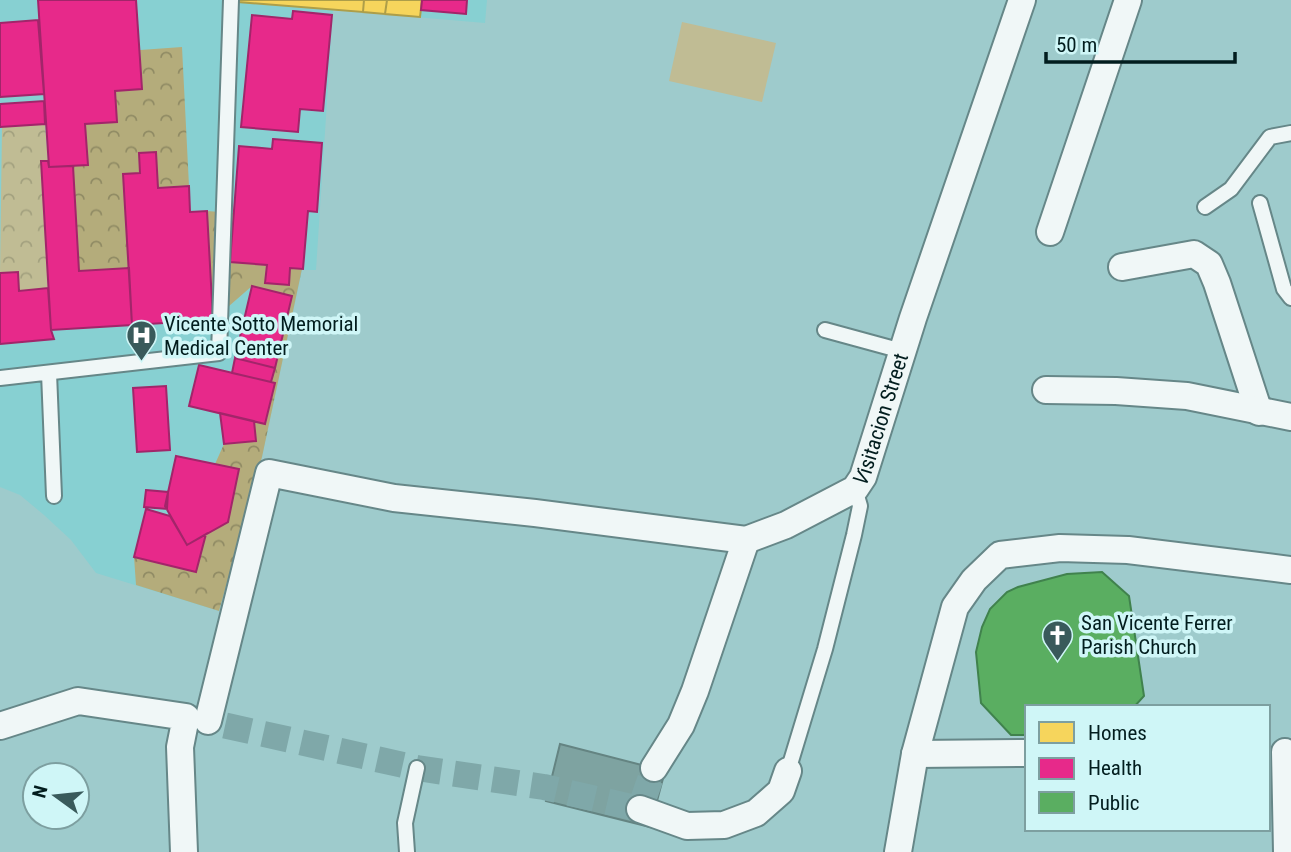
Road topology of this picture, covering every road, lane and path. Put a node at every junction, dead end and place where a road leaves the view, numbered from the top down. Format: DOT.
graph roads {
  1 [pos="231,0"];
  2 [pos="1022,0"];
  3 [pos="1128,0"];
  4 [pos="1291,132"];
  5 [pos="1260,204"];
  6 [pos="1205,207"];
  7 [pos="1050,232"];
  8 [pos="1122,267"];
  9 [pos="1291,298"];
  10 [pos="825,330"];
  11 [pos="902,351"];
  12 [pos="49,373"];
  13 [pos="0,378"];
  14 [pos="1046,390"];
  15 [pos="1259,412"];
  16 [pos="1291,416"];
  17 [pos="855,489"];
  18 [pos="54,495"];
  19 [pos="746,540"];
  20 [pos="1291,570"];
  21 [pos="197,719"];
  22 [pos="0,726"];
  23 [pos="1281,752"];
  24 [pos="1025,753"];
  25 [pos="915,754"];
  26 [pos="418,768"];
  27 [pos="654,768"];
  28 [pos="788,771"];
  29 [pos="640,809"];
  30 [pos="184,852"];
  31 [pos="407,852"];
  32 [pos="898,852"];
  33 [pos="1287,852"];
  1 -- 12 [label="lane"];
  2 -- 11 [label="street, Visitacion Street"];
  3 -- 7 [label="street"];
  4 -- 6 [label="lane"];
  5 -- 9 [label="lane"];
  8 -- 15 [label="street"];
  10 -- 11 [label="lane"];
  11 -- 17 [label="street, Visitacion Street"];
  12 -- 13 [label="lane"];
  12 -- 18 [label="lane"];
  14 -- 15 [label="street"];
  15 -- 16 [label="street"];
  17 -- 19 [label="street, Visitacion Street"];
  17 -- 28 [label="lane"];
  19 -- 21 [label="street"];
  19 -- 27 [label="street"];
  20 -- 25 [label="street"];
  21 -- 22 [label="street"];
  21 -- 30 [label="street"];
  23 -- 33 [label="street"];
  24 -- 25 [label="street"];
  25 -- 32 [label="street"];
  26 -- 31 [label="lane"];
  28 -- 29 [label="street"];
}
